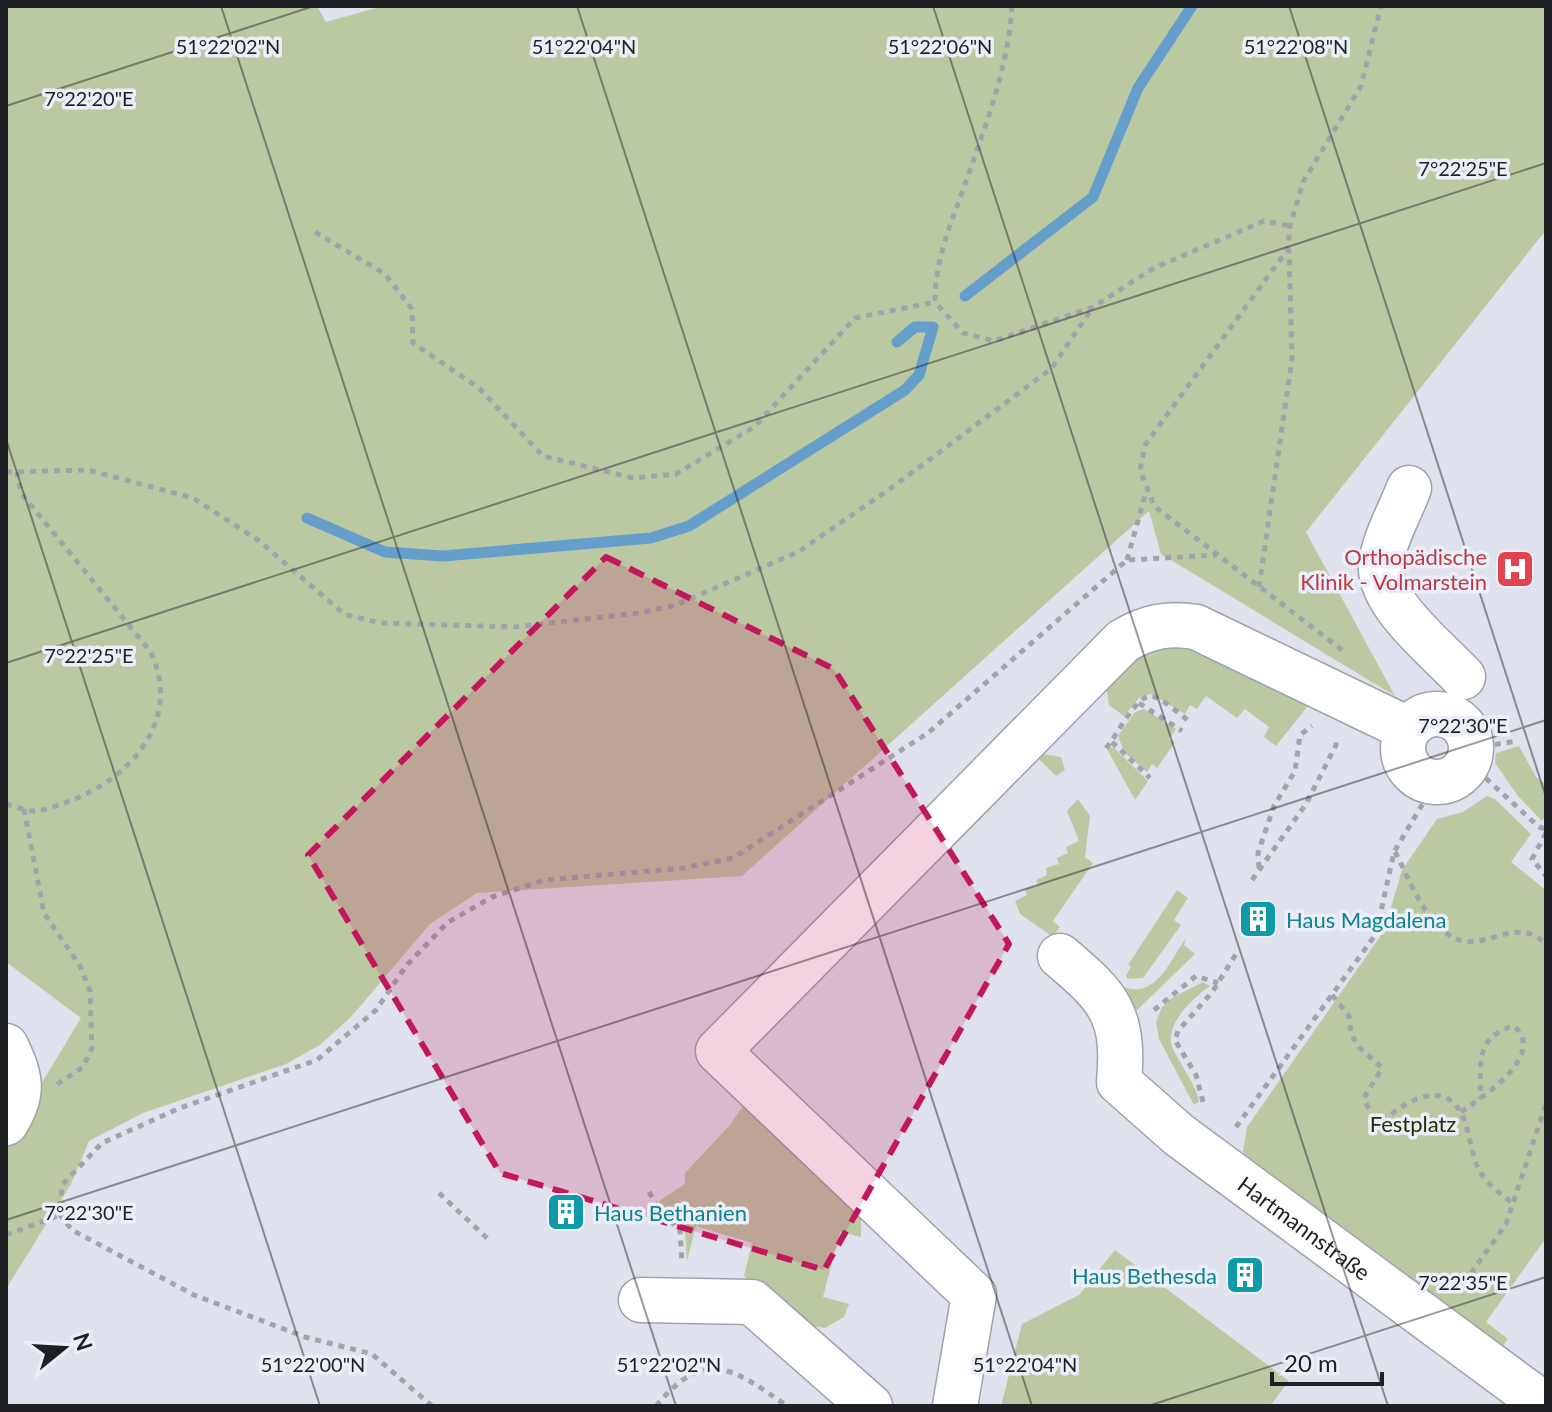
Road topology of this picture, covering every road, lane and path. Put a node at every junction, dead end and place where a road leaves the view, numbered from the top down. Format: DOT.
graph roads {
  1 [pos="1012,6"];
  2 [pos="1381,6"];
  3 [pos="1290,226"];
  4 [pos="315,232"];
  5 [pos="1288,249"];
  6 [pos="935,302"];
  7 [pos="1093,307"];
  8 [pos="6,472"];
  9 [pos="17,472"];
  10 [pos="1409,488"];
  11 [pos="1146,491"];
  12 [pos="1217,555"];
  13 [pos="1127,560"];
  14 [pos="1259,587"];
  15 [pos="1346,652"];
  16 [pos="1463,677"];
  17 [pos="1139,703"];
  18 [pos="1189,721"];
  19 [pos="1323,726"];
  20 [pos="1408,729"];
  21 [pos="1182,731"];
  22 [pos="1331,731"];
  23 [pos="1518,741"];
  24 [pos="1112,742"];
  25 [pos="1106,748"];
  26 [pos="1458,764"];
  27 [pos="1150,778"];
  28 [pos="6,804"];
  29 [pos="24,809"];
  30 [pos="1546,831"];
  31 [pos="1394,852"];
  32 [pos="1259,868"];
  33 [pos="1546,876"];
  34 [pos="1252,880"];
  35 [pos="1546,945"];
  36 [pos="1236,954"];
  37 [pos="1060,956"];
  38 [pos="1218,983"];
  39 [pos="1332,995"];
  40 [pos="1150,1016"];
  41 [pos="6,1046"];
  42 [pos="83,1067"];
  43 [pos="1480,1099"];
  44 [pos="1546,1104"];
  45 [pos="1461,1112"];
  46 [pos="6,1123"];
  47 [pos="1196,1134"];
  48 [pos="649,1192"];
  49 [pos="439,1193"];
  50 [pos="1515,1205"];
  51 [pos="60,1215"];
  52 [pos="6,1235"];
  53 [pos="490,1241"];
  54 [pos="661,1300"];
  55 [pos="1435,1325"];
  56 [pos="432,1406"];
  57 [pos="656,1406"];
  58 [pos="787,1406"];
  59 [pos="870,1406"];
  60 [pos="955,1406"];
  61 [pos="1546,1406"];
  1 -- 6 [label="path"];
  2 -- 3 [label="path"];
  3 -- 5 [label="path"];
  3 -- 7 [label="path"];
  4 -- 6 [label="path"];
  5 -- 11 [label="path"];
  5 -- 14 [label="path"];
  6 -- 7 [label="path"];
  7 -- 9 [label="path"];
  8 -- 9 [label="path"];
  9 -- 29 [label="path"];
  10 -- 16 [label="street"];
  11 -- 12 [label="path"];
  11 -- 13 [label="path"];
  12 -- 13 [label="path"];
  12 -- 14 [label="path"];
  13 -- 51 [label="path"];
  14 -- 15 [label="path"];
  17 -- 18 [label="path"];
  17 -- 21 [label="path"];
  17 -- 24 [label="path"];
  19 -- 32 [label="path"];
  20 -- 26 [label="street"];
  20 -- 26 [label="street"];
  20 -- 60 [label="street"];
  22 -- 32 [label="path"];
  23 -- 26 [label="path"];
  24 -- 25 [label="path"];
  24 -- 27 [label="path"];
  26 -- 30 [label="path"];
  26 -- 31 [label="path"];
  28 -- 29 [label="path"];
  29 -- 42 [label="path"];
  30 -- 33 [label="path"];
  31 -- 35 [label="path"];
  31 -- 39 [label="path"];
  32 -- 34 [label="path"];
  36 -- 38 [label="path"];
  37 -- 47 [label="street, Hartmannstraße"];
  38 -- 40 [label="path"];
  38 -- 47 [label="path"];
  39 -- 45 [label="path"];
  39 -- 47 [label="path"];
  41 -- 46 [label="street"];
  43 -- 43 [label="path"];
  43 -- 45 [label="path"];
  44 -- 50 [label="path"];
  45 -- 50 [label="path"];
  47 -- 55 [label="street, Hartmannstraße"];
  48 -- 54 [label="path"];
  49 -- 53 [label="path"];
  50 -- 55 [label="path"];
  51 -- 52 [label="path"];
  51 -- 56 [label="path"];
  54 -- 59 [label="street"];
  55 -- 61 [label="street, Hartmannstraße"];
  57 -- 58 [label="path"];
}
